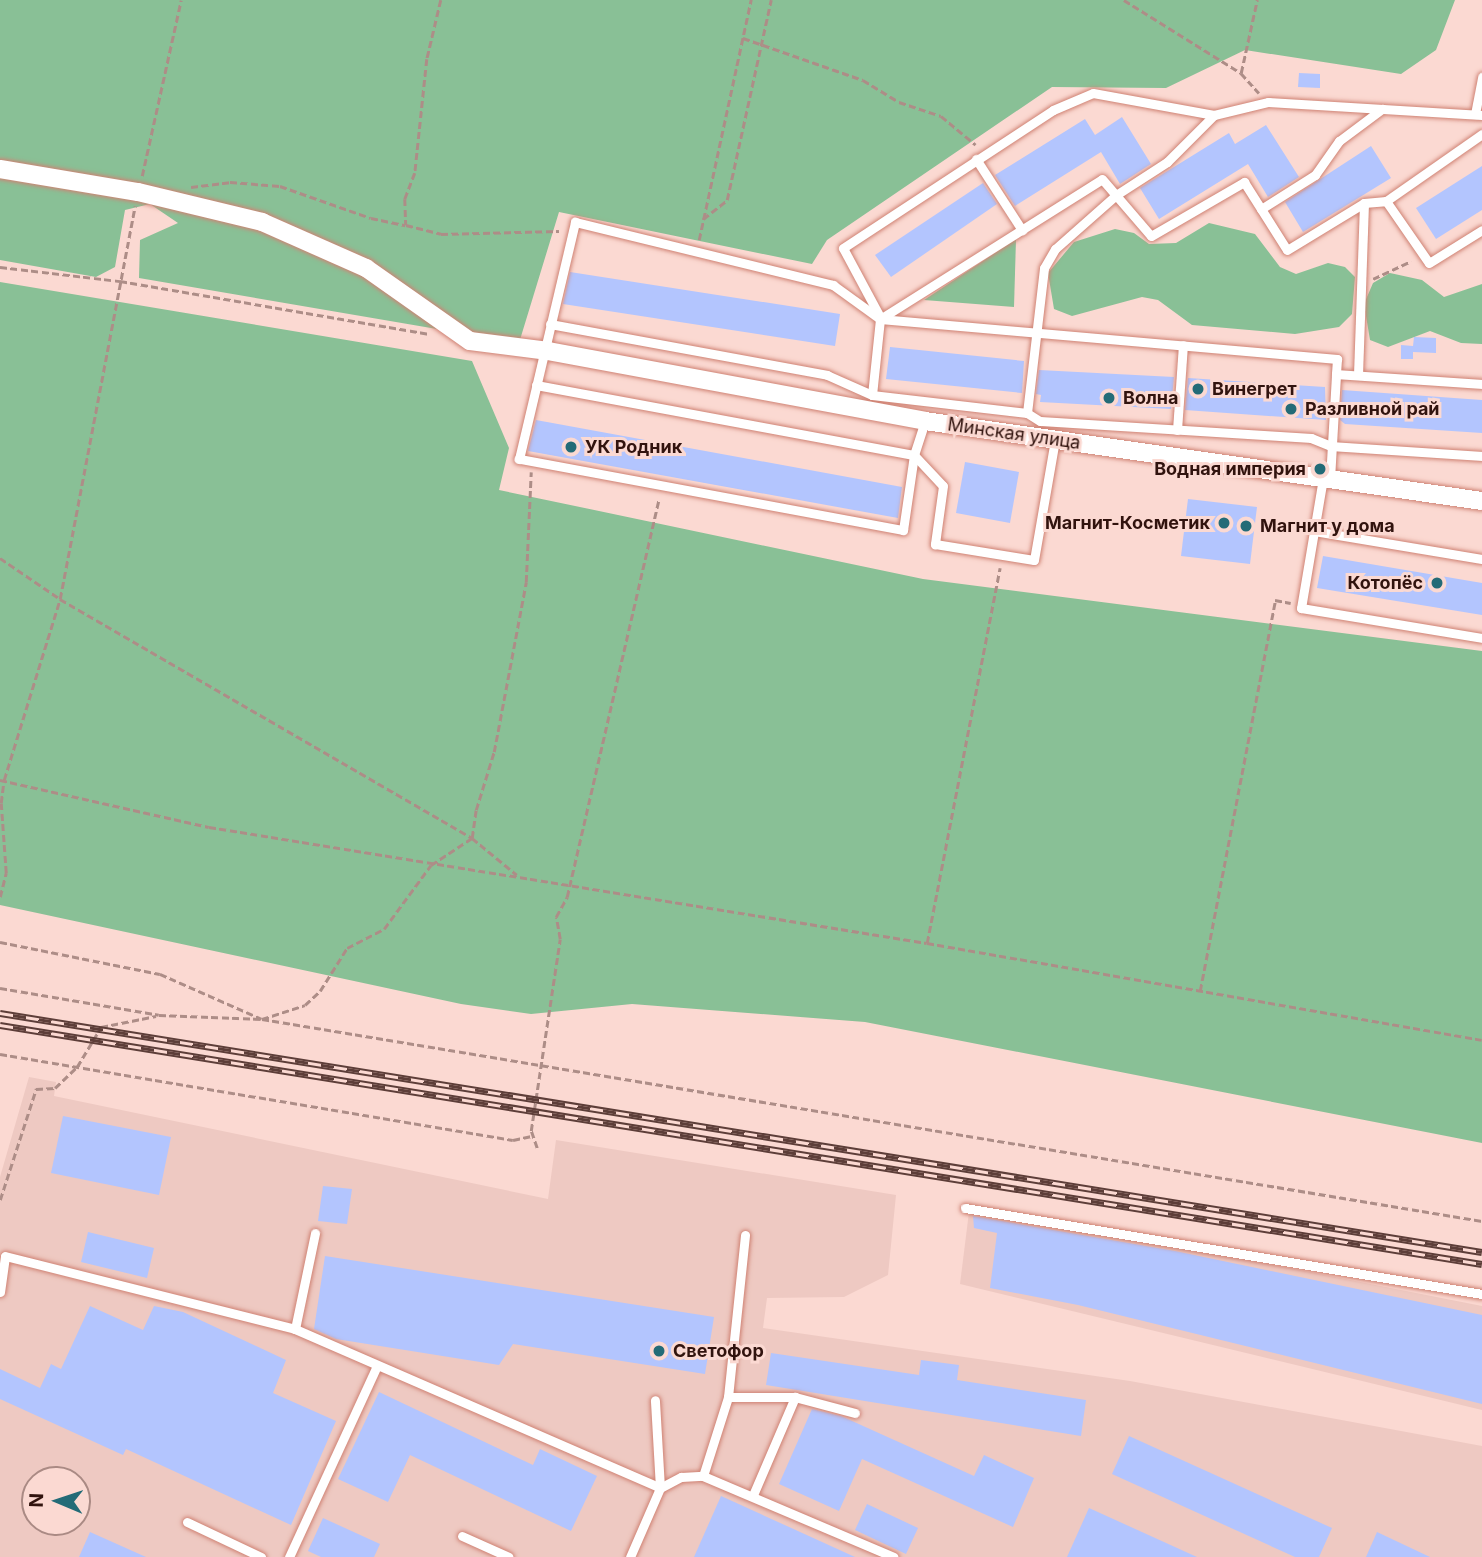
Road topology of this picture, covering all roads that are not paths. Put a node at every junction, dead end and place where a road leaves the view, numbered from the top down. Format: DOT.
graph roads {
  1 [pos="1482,77"];
  2 [pos="1382,109"];
  3 [pos="1478,114"];
  4 [pos="1214,115"];
  5 [pos="1482,134"];
  6 [pos="976,159"];
  7 [pos="0,169"];
  8 [pos="1116,195"];
  9 [pos="1386,201"];
  10 [pos="1364,203"];
  11 [pos="1261,209"];
  12 [pos="1022,230"];
  13 [pos="1482,230"];
  14 [pos="880,319"];
  15 [pos="550,324"];
  16 [pos="1037,331"];
  17 [pos="1183,345"];
  18 [pos="548,351"];
  19 [pos="1336,374"];
  20 [pos="1358,375"];
  21 [pos="1482,384"];
  22 [pos="536,385"];
  23 [pos="872,395"];
  24 [pos="1027,413"];
  25 [pos="925,421"];
  26 [pos="1177,430"];
  27 [pos="1055,440"];
  28 [pos="1331,446"];
  29 [pos="914,455"];
  30 [pos="1482,456"];
  31 [pos="1326,478"];
  32 [pos="1482,501"];
  33 [pos="1314,531"];
  34 [pos="1482,559"];
  35 [pos="1482,638"];
  36 [pos="965,1208"];
  37 [pos="315,1233"];
  38 [pos="745,1236"];
  39 [pos="0,1292"];
  40 [pos="1482,1294"];
  41 [pos="295,1329"];
  42 [pos="377,1366"];
  43 [pos="728,1396"];
  44 [pos="795,1397"];
  45 [pos="655,1400"];
  46 [pos="855,1413"];
  47 [pos="704,1476"];
  48 [pos="660,1488"];
  49 [pos="753,1495"];
  50 [pos="187,1522"];
  51 [pos="462,1536"];
  52 [pos="261,1557"];
  53 [pos="289,1557"];
  54 [pos="509,1557"];
  55 [pos="630,1557"];
  56 [pos="894,1557"];
  1 -- 3 [label="lane"];
  2 -- 3 [label="lane"];
  2 -- 4 [label="lane"];
  2 -- 11 [label="lane"];
  4 -- 6 [label="lane"];
  4 -- 8 [label="lane"];
  5 -- 9 [label="lane"];
  6 -- 12 [label="lane"];
  6 -- 14 [label="lane"];
  7 -- 18 [label="street, Минская улица"];
  8 -- 11 [label="lane"];
  8 -- 12 [label="lane"];
  8 -- 16 [label="lane"];
  9 -- 10 [label="lane"];
  9 -- 13 [label="lane"];
  10 -- 11 [label="lane"];
  10 -- 20 [label="lane"];
  12 -- 14 [label="lane"];
  14 -- 15 [label="lane"];
  14 -- 16 [label="lane"];
  14 -- 23 [label="lane"];
  15 -- 18 [label="lane"];
  15 -- 23 [label="lane"];
  16 -- 17 [label="lane"];
  16 -- 24 [label="lane"];
  17 -- 19 [label="lane"];
  17 -- 26 [label="lane"];
  18 -- 22 [label="lane"];
  18 -- 25 [label="street, Минская улица"];
  19 -- 20 [label="lane"];
  19 -- 28 [label="lane"];
  20 -- 21 [label="lane"];
  22 -- 29 [label="lane"];
  22 -- 29 [label="lane"];
  23 -- 24 [label="lane"];
  24 -- 26 [label="lane"];
  25 -- 27 [label="street, Минская улица"];
  25 -- 29 [label="lane"];
  26 -- 28 [label="lane"];
  27 -- 29 [label="lane"];
  27 -- 31 [label="street, Минская улица"];
  28 -- 30 [label="lane"];
  28 -- 31 [label="lane"];
  31 -- 32 [label="street, Минская улица"];
  31 -- 33 [label="lane"];
  33 -- 34 [label="lane"];
  33 -- 35 [label="lane"];
  36 -- 40 [label="lane"];
  37 -- 41 [label="lane"];
  38 -- 43 [label="lane"];
  39 -- 41 [label="lane"];
  41 -- 42 [label="lane"];
  42 -- 48 [label="lane"];
  42 -- 53 [label="lane"];
  43 -- 44 [label="lane"];
  43 -- 47 [label="lane"];
  44 -- 46 [label="lane"];
  44 -- 49 [label="lane"];
  45 -- 48 [label="lane"];
  47 -- 48 [label="lane"];
  47 -- 49 [label="lane"];
  48 -- 55 [label="lane"];
  49 -- 56 [label="lane"];
  50 -- 52 [label="lane"];
  51 -- 54 [label="lane"];
}
